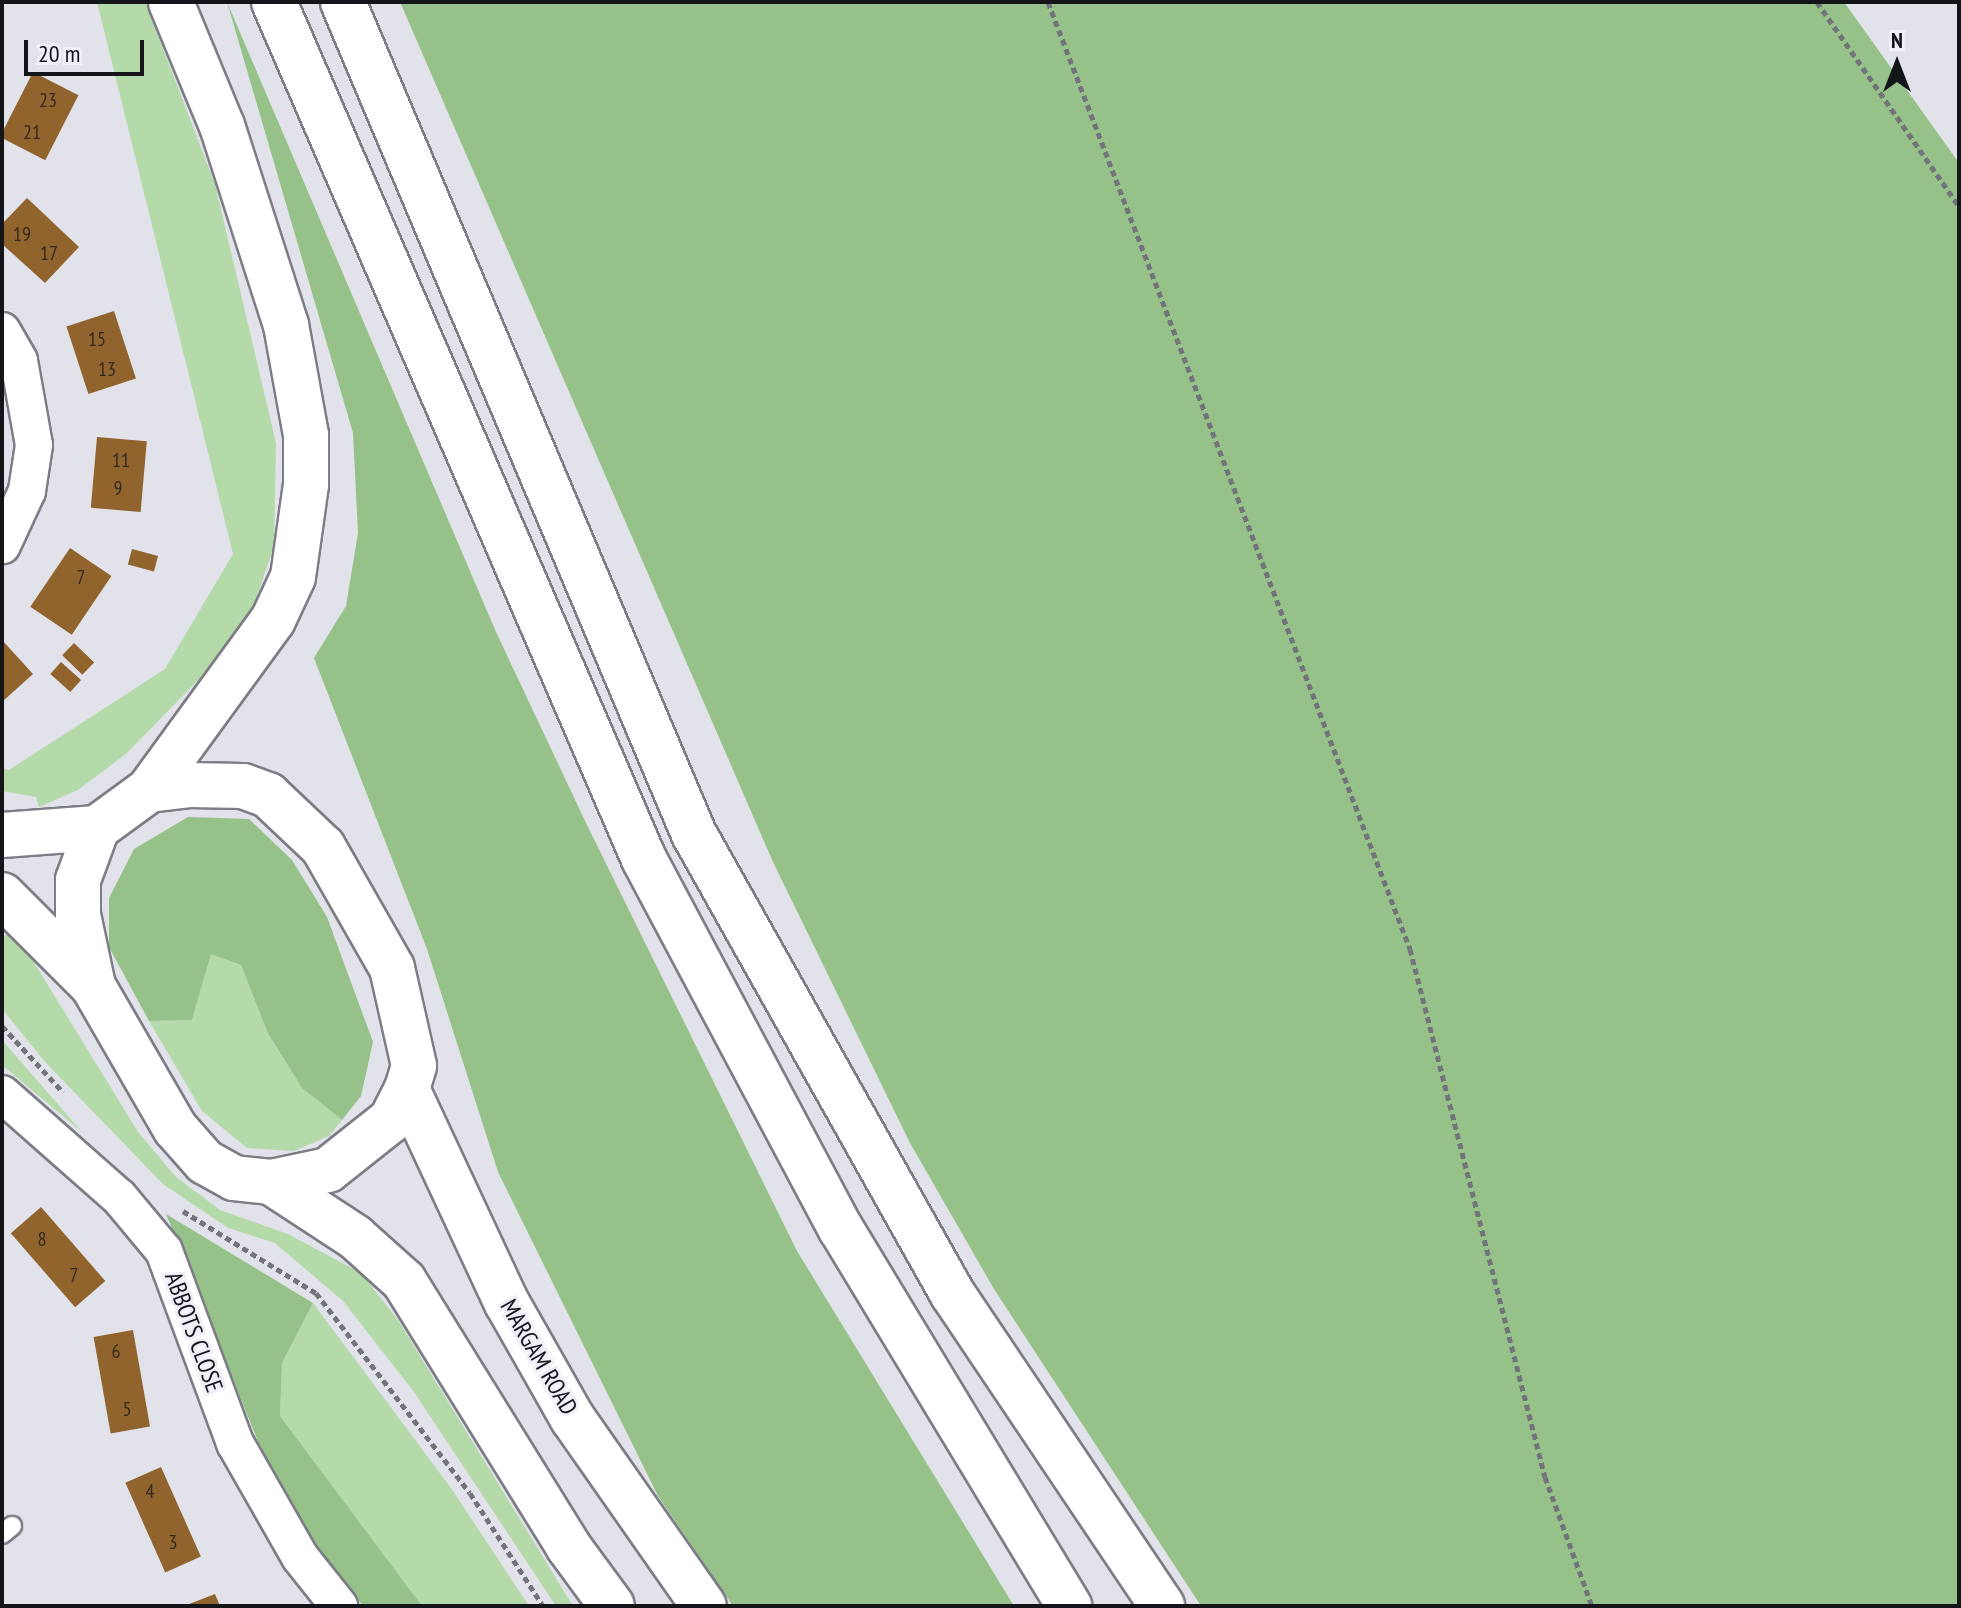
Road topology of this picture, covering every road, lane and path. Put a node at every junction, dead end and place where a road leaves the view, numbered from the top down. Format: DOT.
graph roads {
  1 [pos="171,2"];
  2 [pos="274,2"];
  3 [pos="343,2"];
  4 [pos="1048,2"];
  5 [pos="1817,2"];
  6 [pos="1959,206"];
  7 [pos="2,331"];
  8 [pos="2,545"];
  9 [pos="149,790"];
  10 [pos="97,828"];
  11 [pos="2,835"];
  12 [pos="2,895"];
  13 [pos="93,986"];
  14 [pos="2,1026"];
  15 [pos="407,1089"];
  16 [pos="2,1094"];
  17 [pos="75,1106"];
  18 [pos="271,1182"];
  19 [pos="175,1207"];
  20 [pos="339,1606"];
  21 [pos="543,1606"];
  22 [pos="612,1606"];
  23 [pos="704,1606"];
  24 [pos="1069,1606"];
  25 [pos="1162,1606"];
  26 [pos="1592,1606"];
  1 -- 9 [label="main road"];
  2 -- 24 [label="main road"];
  3 -- 25 [label="main road"];
  4 -- 26 [label="path"];
  5 -- 6 [label="path"];
  7 -- 8 [label="street"];
  9 -- 10 [label="main road"];
  9 -- 15 [label="main road"];
  10 -- 11 [label="main road"];
  10 -- 13 [label="main road"];
  12 -- 13 [label="main road"];
  13 -- 18 [label="main road"];
  14 -- 17 [label="path"];
  15 -- 18 [label="main road"];
  15 -- 23 [label="main road, MARGAM ROAD"];
  16 -- 20 [label="street, ABBOTS CLOSE"];
  18 -- 22 [label="main road"];
  19 -- 21 [label="path"];
}
